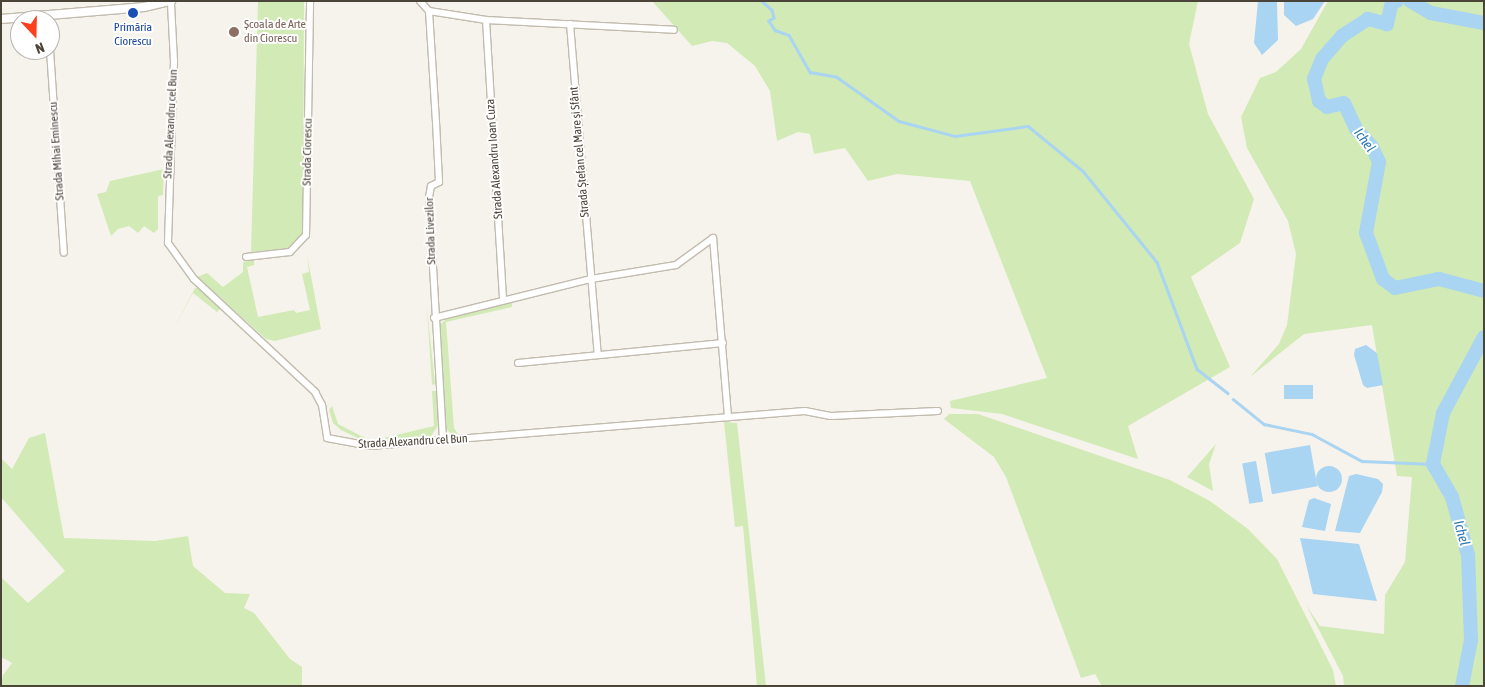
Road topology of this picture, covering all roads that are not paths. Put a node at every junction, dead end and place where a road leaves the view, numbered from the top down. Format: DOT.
graph roads {
  1 [pos="310,1"];
  2 [pos="420,1"];
  3 [pos="171,3"];
  4 [pos="429,10"];
  5 [pos="60,16"];
  6 [pos="486,20"];
  7 [pos="570,24"];
  8 [pos="674,30"];
  9 [pos="51,60"];
  10 [pos="64,253"];
  11 [pos="246,257"];
  12 [pos="591,279"];
  13 [pos="504,298"];
  14 [pos="434,318"];
  15 [pos="723,342"];
  16 [pos="598,354"];
  17 [pos="518,363"];
  18 [pos="938,411"];
  19 [pos="728,417"];
  20 [pos="443,441"];
  1 -- 11 [label="street, Strada Ciorescu"];
  2 -- 4 [label="street"];
  3 -- 5 [label="street"];
  3 -- 20 [label="street, Strada Alexandru cel Bun"];
  4 -- 6 [label="street"];
  4 -- 14 [label="street, Strada Livezilor"];
  6 -- 7 [label="street"];
  6 -- 13 [label="street, Strada Alexandru Ioan Cuza"];
  7 -- 8 [label="street"];
  7 -- 12 [label="street, Strada Ștefan cel Mare și Sfânt"];
  9 -- 10 [label="street, Strada Mihai Eminescu"];
  12 -- 13 [label="street"];
  12 -- 15 [label="street"];
  12 -- 16 [label="street, Strada Ștefan cel Mare și Sfânt"];
  13 -- 14 [label="street"];
  14 -- 20 [label="street, Strada Livezilor"];
  15 -- 16 [label="street"];
  15 -- 19 [label="street"];
  16 -- 17 [label="street"];
  18 -- 19 [label="street, Strada Alexandru cel Bun"];
  19 -- 20 [label="street, Strada Alexandru cel Bun"];
}
